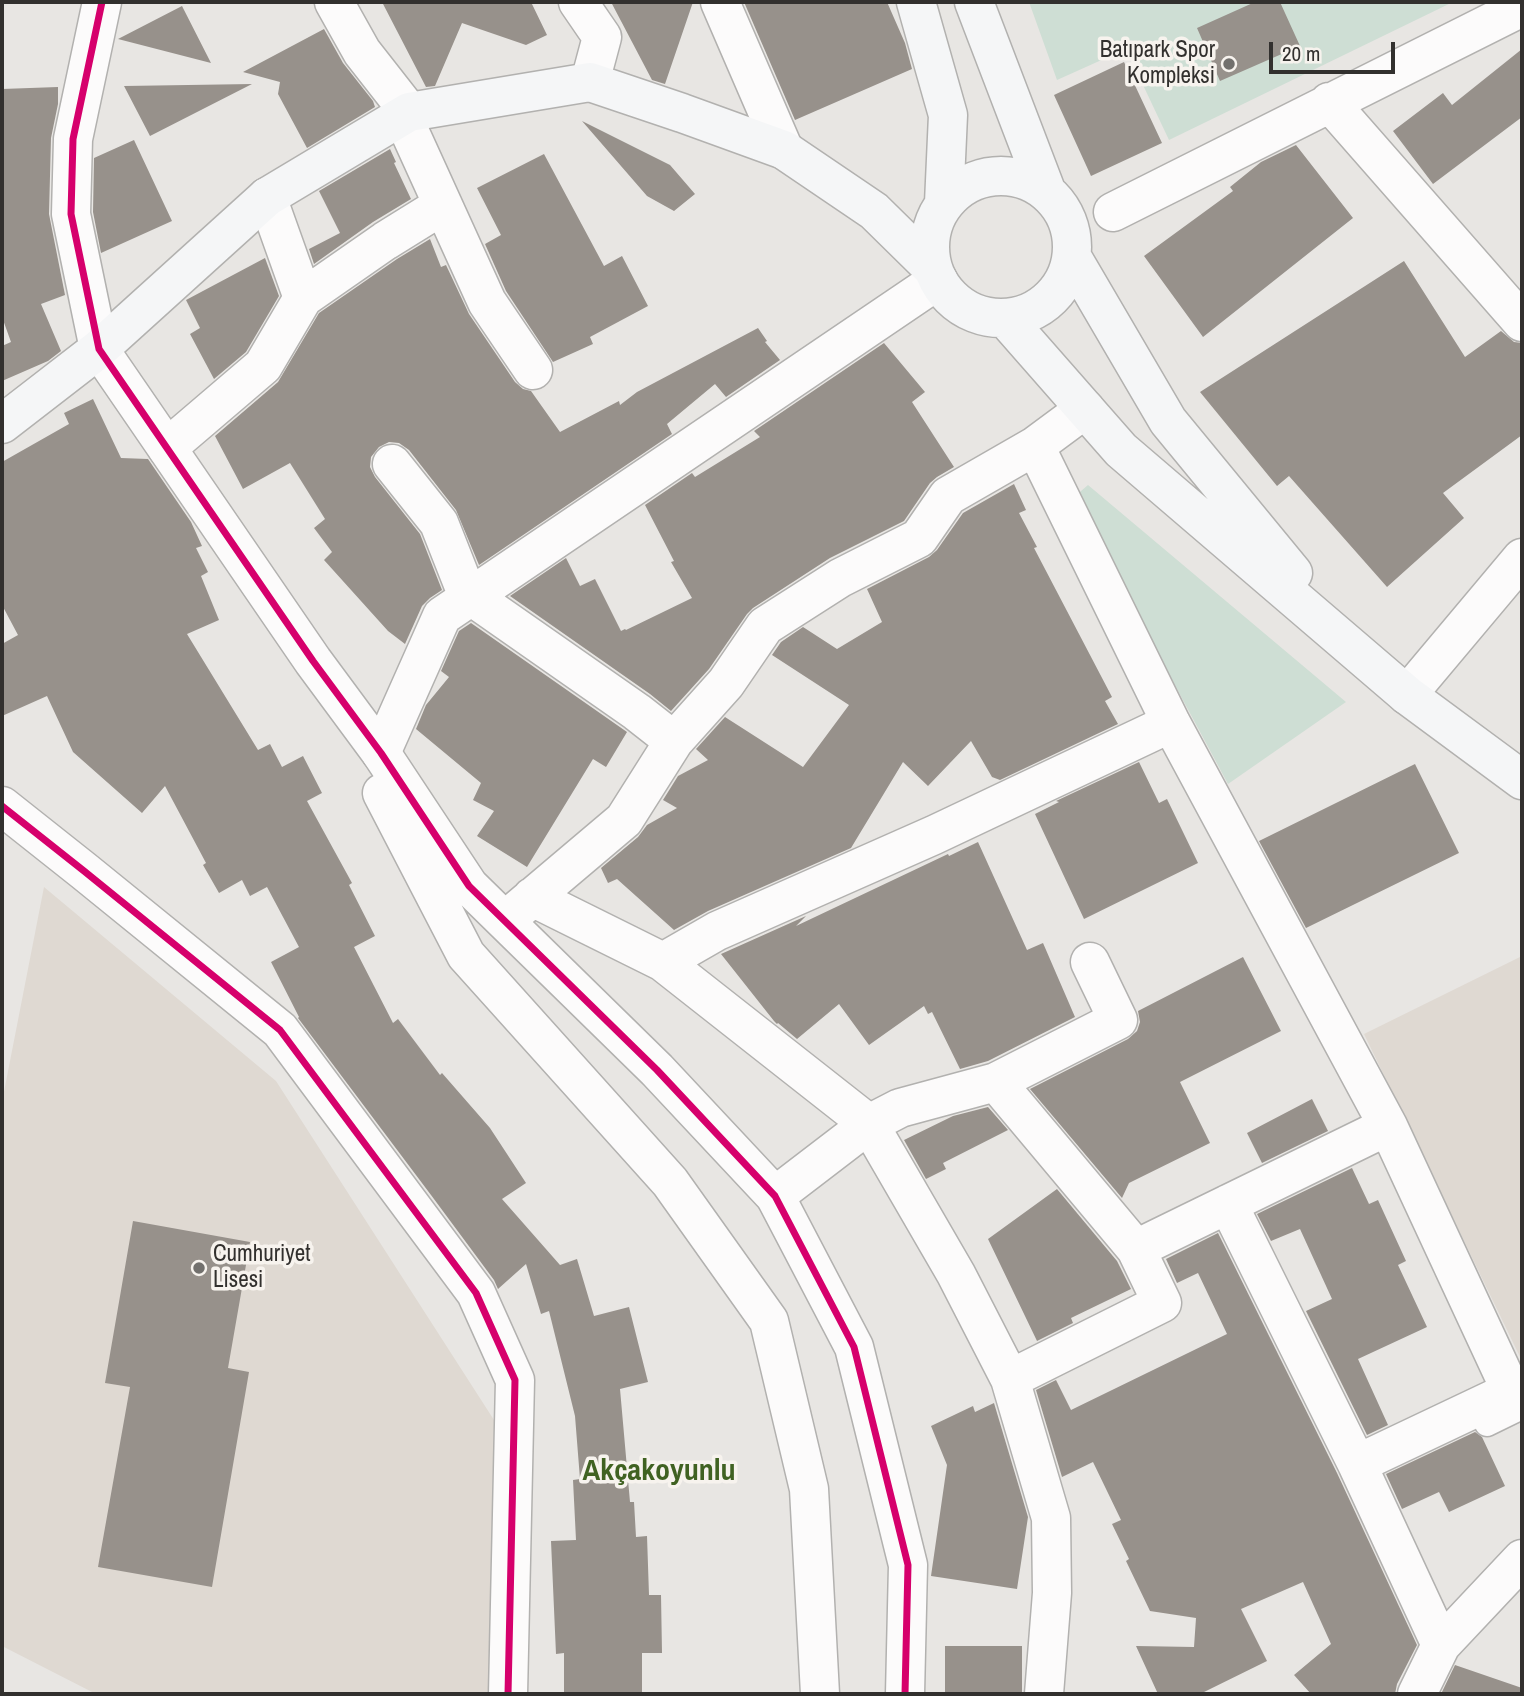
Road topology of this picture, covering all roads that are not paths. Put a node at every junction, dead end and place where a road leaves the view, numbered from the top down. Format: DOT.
graph roads {
  1 [pos="102,2"];
  2 [pos="334,2"];
  3 [pos="578,2"];
  4 [pos="720,2"];
  5 [pos="916,2"];
  6 [pos="974,2"];
  7 [pos="1522,7"];
  8 [pos="590,82"];
  9 [pos="1329,103"];
  10 [pos="405,113"];
  11 [pos="785,150"];
  12 [pos="1047,193"];
  13 [pos="267,197"];
  14 [pos="944,203"];
  15 [pos="443,205"];
  16 [pos="1113,212"];
  17 [pos="1072,257"];
  18 [pos="935,274"];
  19 [pos="303,298"];
  20 [pos="1006,319"];
  21 [pos="1522,323"];
  22 [pos="99,349"];
  23 [pos="533,370"];
  24 [pos="1085,410"];
  25 [pos="2,424"];
  26 [pos="1035,446"];
  27 [pos="167,448"];
  28 [pos="392,464"];
  29 [pos="1522,558"];
  30 [pos="471,596"];
  31 [pos="313,661"];
  32 [pos="1406,695"];
  33 [pos="1171,723"];
  34 [pos="674,741"];
  35 [pos="381,753"];
  36 [pos="1522,780"];
  37 [pos="2,806"];
  38 [pos="518,909"];
  39 [pos="663,962"];
  40 [pos="1090,962"];
  41 [pos="996,1082"];
  42 [pos="869,1124"];
  43 [pos="1388,1126"];
  44 [pos="775,1196"];
  45 [pos="1228,1204"];
  46 [pos="1136,1249"];
  47 [pos="1010,1378"];
  48 [pos="1519,1399"];
  49 [pos="1487,1424"];
  50 [pos="1357,1464"];
  51 [pos="1522,1559"];
  52 [pos="1441,1645"];
  53 [pos="508,1694"];
  54 [pos="820,1694"];
  55 [pos="905,1694"];
  56 [pos="1044,1694"];
  57 [pos="1417,1694"];
  1 -- 22 [label="street"];
  2 -- 10 [label="street"];
  3 -- 8 [label="street"];
  4 -- 11 [label="street"];
  5 -- 14 [label="main road"];
  6 -- 12 [label="main road"];
  7 -- 9 [label="street"];
  8 -- 10 [label="main road"];
  8 -- 11 [label="main road"];
  9 -- 16 [label="street"];
  9 -- 21 [label="street"];
  10 -- 13 [label="main road"];
  10 -- 15 [label="street"];
  11 -- 18 [label="main road"];
  12 -- 14 [label="main road"];
  12 -- 17 [label="main road"];
  13 -- 19 [label="street"];
  13 -- 22 [label="main road"];
  14 -- 18 [label="main road"];
  15 -- 19 [label="street"];
  15 -- 23 [label="street"];
  17 -- 20 [label="main road"];
  17 -- 32 [label="main road"];
  18 -- 20 [label="main road"];
  18 -- 30 [label="street"];
  19 -- 27 [label="street"];
  20 -- 24 [label="main road"];
  22 -- 25 [label="main road"];
  22 -- 27 [label="street"];
  24 -- 26 [label="street"];
  24 -- 32 [label="main road"];
  26 -- 33 [label="street"];
  26 -- 34 [label="street"];
  27 -- 31 [label="street"];
  28 -- 30 [label="street"];
  29 -- 32 [label="street"];
  30 -- 34 [label="street"];
  30 -- 35 [label="street"];
  31 -- 35 [label="street"];
  31 -- 54 [label="street"];
  32 -- 36 [label="main road"];
  33 -- 39 [label="street"];
  33 -- 43 [label="street"];
  34 -- 38 [label="street"];
  35 -- 38 [label="street"];
  37 -- 53 [label="street"];
  38 -- 39 [label="street"];
  38 -- 44 [label="street"];
  39 -- 42 [label="street"];
  40 -- 41 [label="street"];
  41 -- 42 [label="street"];
  41 -- 46 [label="street"];
  42 -- 44 [label="street"];
  42 -- 47 [label="street"];
  43 -- 45 [label="street"];
  43 -- 48 [label="street"];
  44 -- 55 [label="street"];
  45 -- 46 [label="street"];
  45 -- 50 [label="street"];
  46 -- 47 [label="street"];
  47 -- 56 [label="street"];
  48 -- 49 [label="lane"];
  48 -- 50 [label="street"];
  50 -- 52 [label="street"];
  51 -- 52 [label="street"];
  52 -- 57 [label="street"];
}
